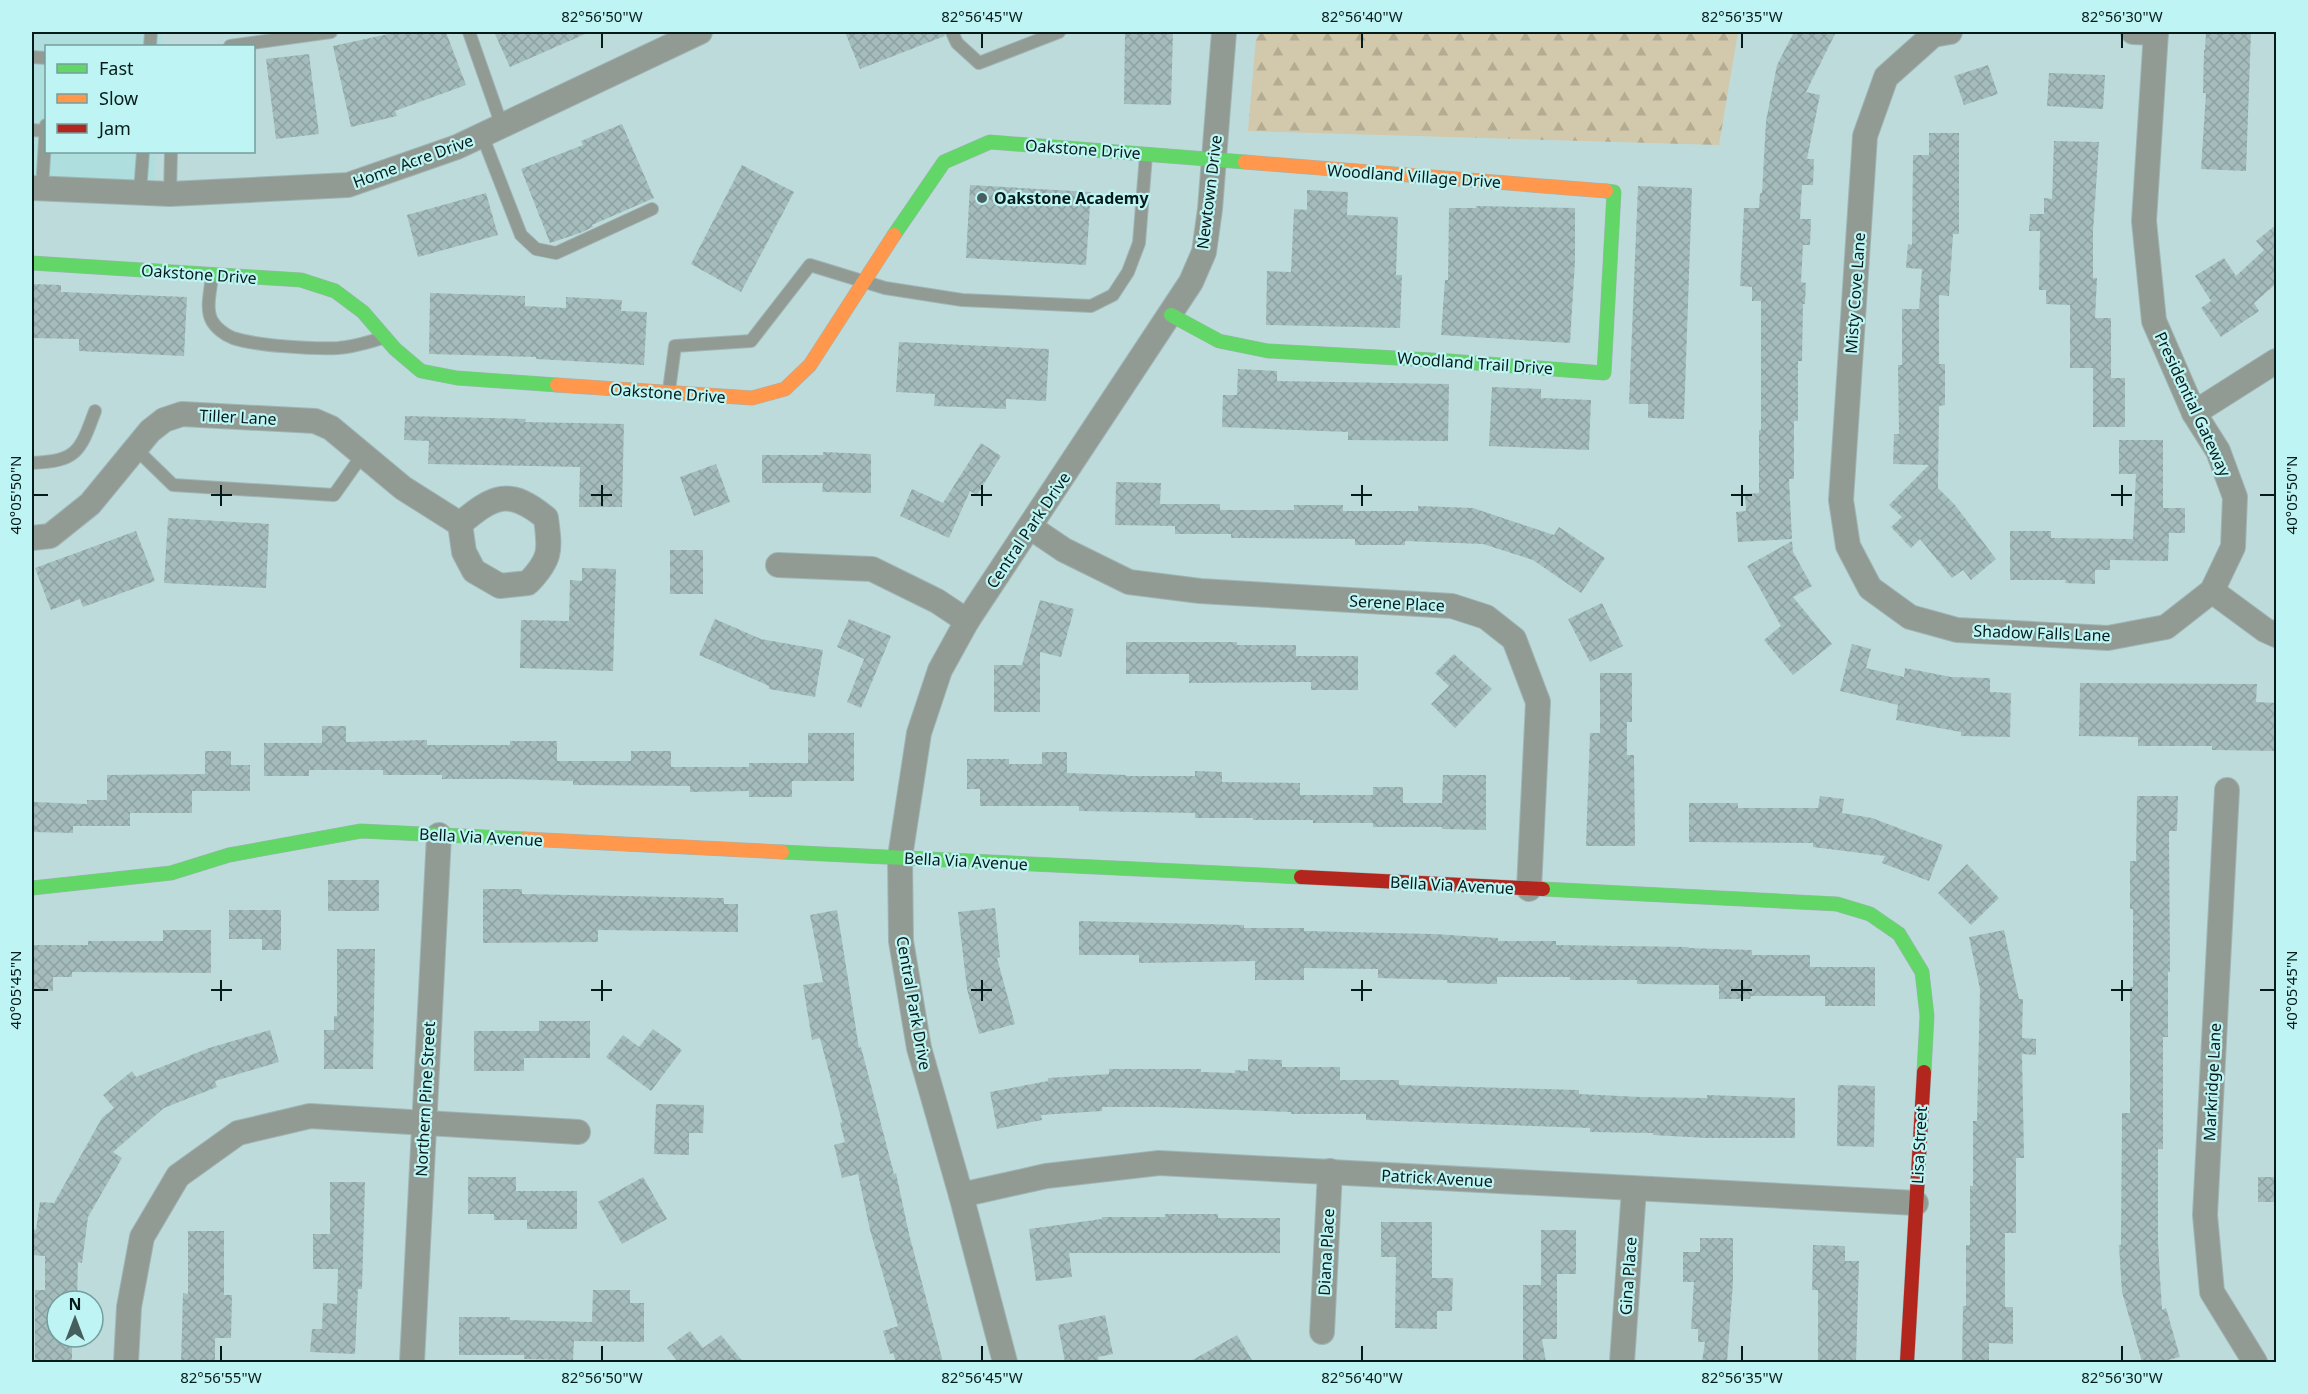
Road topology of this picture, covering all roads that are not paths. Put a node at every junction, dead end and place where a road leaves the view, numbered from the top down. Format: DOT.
graph roads {
  1 [pos="331,32"];
  2 [pos="469,32"];
  3 [pos="700,32"];
  4 [pos="952,32"];
  5 [pos="1059,32"];
  6 [pos="1224,32"];
  7 [pos="1950,32"];
  8 [pos="2148,32"];
  9 [pos="237,45"];
  10 [pos="492,130"];
  11 [pos="45,137"];
  12 [pos="143,153"];
  13 [pos="171,153"];
  14 [pos="1146,153"];
  15 [pos="1214,159"];
  16 [pos="37,188"];
  17 [pos="140,192"];
  18 [pos="1614,192"];
  19 [pos="170,194"];
  20 [pos="652,209"];
  21 [pos="32,263"];
  22 [pos="212,274"];
  23 [pos="864,282"];
  24 [pos="1171,315"];
  25 [pos="385,337"];
  26 [pos="2277,361"];
  27 [pos="1134,371"];
  28 [pos="668,393"];
  29 [pos="95,411"];
  30 [pos="2194,413"];
  31 [pos="136,448"];
  32 [pos="363,454"];
  33 [pos="32,463"];
  34 [pos="460,524"];
  35 [pos="1030,527"];
  36 [pos="32,538"];
  37 [pos="778,565"];
  38 [pos="1870,588"];
  39 [pos="2212,591"];
  40 [pos="968,621"];
  41 [pos="2277,635"];
  42 [pos="2227,790"];
  43 [pos="439,835"];
  44 [pos="900,857"];
  45 [pos="32,888"];
  46 [pos="1529,889"];
  47 [pos="1899,934"];
  48 [pos="424,1122"];
  49 [pos="578,1132"];
  50 [pos="1330,1171"];
  51 [pos="1634,1189"];
  52 [pos="961,1196"];
  53 [pos="1916,1203"];
  54 [pos="1322,1332"];
  55 [pos="2277,1357"];
  56 [pos="126,1362"];
  57 [pos="412,1362"];
  58 [pos="1005,1362"];
  59 [pos="1622,1362"];
  60 [pos="1907,1362"];
  61 [pos="2255,1362"];
  62 [pos="2263,1362"];
  1 -- 9 [label="lane"];
  2 -- 10 [label="lane"];
  3 -- 10 [label="street, Home Acre Drive"];
  4 -- 5 [label="lane"];
  6 -- 15 [label="street, Newtown Drive"];
  7 -- 38 [label="street, Misty Cove Lane"];
  8 -- 30 [label="street, Presidential Gateway"];
  10 -- 19 [label="street, Home Acre Drive"];
  10 -- 20 [label="lane"];
  11 -- 16 [label="lane"];
  12 -- 17 [label="lane"];
  13 -- 19 [label="lane"];
  14 -- 15 [label="street, Oakstone Drive"];
  14 -- 23 [label="street, Oakstone Drive"];
  14 -- 23 [label="lane"];
  15 -- 18 [label="street, Woodland Village Drive"];
  15 -- 24 [label="street, Newtown Drive"];
  16 -- 17 [label="street, Home Acre Drive"];
  17 -- 19 [label="street, Home Acre Drive"];
  18 -- 24 [label="street, Woodland Trail Drive"];
  21 -- 22 [label="street, Oakstone Drive"];
  22 -- 25 [label="street, Oakstone Drive"];
  22 -- 25 [label="lane"];
  23 -- 28 [label="street, Oakstone Drive"];
  23 -- 28 [label="lane"];
  24 -- 27 [label="street, Newtown Drive"];
  25 -- 28 [label="street, Oakstone Drive"];
  26 -- 30 [label="street"];
  27 -- 35 [label="street, Central Park Drive"];
  29 -- 33 [label="lane"];
  30 -- 39 [label="street, Presidential Gateway"];
  31 -- 32 [label="street, Tiller Lane"];
  31 -- 32 [label="lane"];
  31 -- 36 [label="street, Tiller Lane"];
  32 -- 34 [label="street, Tiller Lane"];
  35 -- 40 [label="street, Central Park Drive"];
  35 -- 46 [label="street, Serene Place"];
  37 -- 40 [label="street"];
  38 -- 39 [label="street, Shadow Falls Lane"];
  39 -- 41 [label="street"];
  40 -- 44 [label="street, Central Park Drive"];
  42 -- 61 [label="street, Markridge Lane"];
  43 -- 44 [label="street, Bella Via Avenue"];
  43 -- 45 [label="street, Bella Via Avenue"];
  43 -- 48 [label="street, Northern Pine Street"];
  44 -- 46 [label="street, Bella Via Avenue"];
  44 -- 52 [label="street, Central Park Drive"];
  46 -- 47 [label="street, Bella Via Avenue"];
  47 -- 53 [label="street, Lisa Street"];
  48 -- 49 [label="street"];
  48 -- 56 [label="street"];
  48 -- 57 [label="street, Northern Pine Street"];
  50 -- 51 [label="street, Patrick Avenue"];
  50 -- 52 [label="street, Patrick Avenue"];
  50 -- 54 [label="street, Diana Place"];
  51 -- 53 [label="street, Patrick Avenue"];
  51 -- 59 [label="street, Gina Place"];
  52 -- 58 [label="street, Central Park Drive"];
  53 -- 60 [label="street, Lisa Street"];
  55 -- 62 [label="street"];
}
